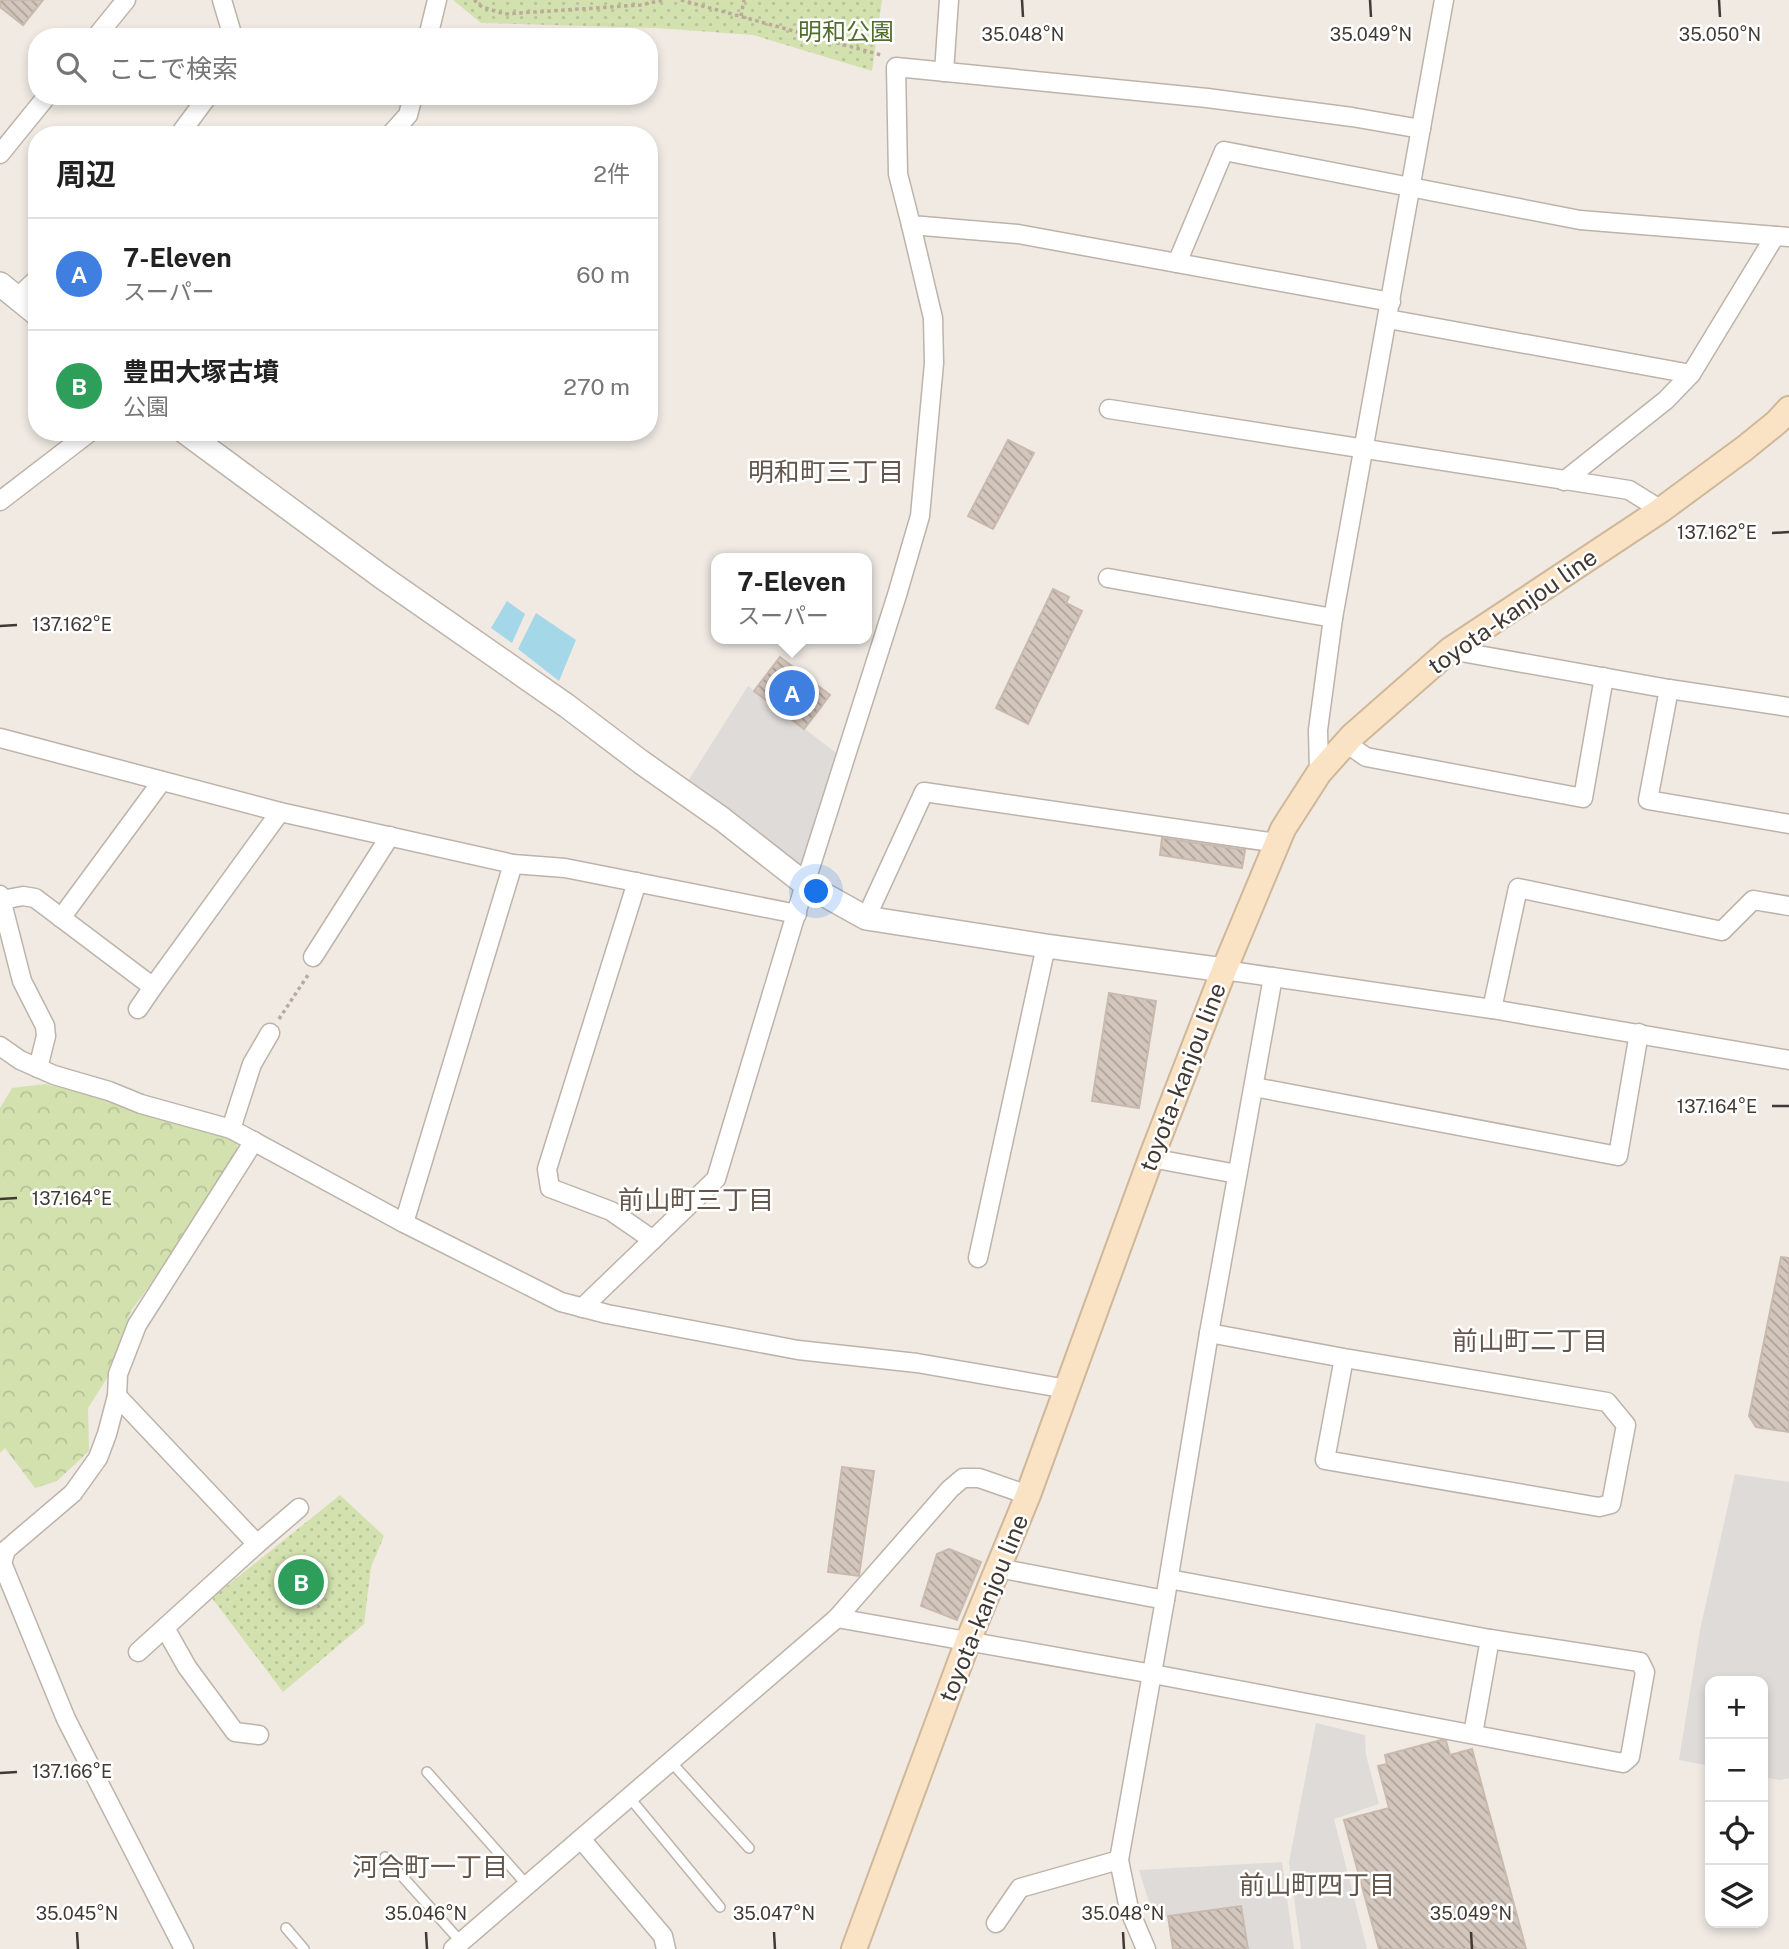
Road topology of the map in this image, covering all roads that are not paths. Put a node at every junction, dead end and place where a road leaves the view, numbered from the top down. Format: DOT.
graph roads {
  1 [pos="126,0"];
  2 [pos="222,0"];
  3 [pos="437,0"];
  4 [pos="948,0"];
  5 [pos="1444,0"];
  6 [pos="103,28"];
  7 [pos="230,28"];
  8 [pos="430,28"];
  9 [pos="944,72"];
  10 [pos="40,105"];
  11 [pos="201,105"];
  12 [pos="411,105"];
  13 [pos="186,126"];
  14 [pos="398,126"];
  15 [pos="1421,129"];
  16 [pos="0,154"];
  17 [pos="1410,188"];
  18 [pos="911,225"];
  19 [pos="1782,236"];
  20 [pos="1177,263"];
  21 [pos="28,283"];
  22 [pos="9,291"];
  23 [pos="28,307"];
  24 [pos="1389,311"];
  25 [pos="1691,374"];
  26 [pos="1109,409"];
  27 [pos="1789,409"];
  28 [pos="78,441"];
  29 [pos="197,441"];
  30 [pos="1363,450"];
  31 [pos="1564,481"];
  32 [pos="0,501"];
  33 [pos="1661,510"];
  34 [pos="1108,578"];
  35 [pos="1333,618"];
  36 [pos="1450,650"];
  37 [pos="1604,677"];
  38 [pos="1669,689"];
  39 [pos="1789,707"];
  40 [pos="0,738"];
  41 [pos="1346,743"];
  42 [pos="1319,773"];
  43 [pos="162,781"];
  44 [pos="280,812"];
  45 [pos="1789,824"];
  46 [pos="390,836"];
  47 [pos="1277,843"];
  48 [pos="513,864"];
  49 [pos="637,882"];
  50 [pos="805,884"];
  51 [pos="1,897"];
  52 [pos="1789,906"];
  53 [pos="797,914"];
  54 [pos="61,918"];
  55 [pos="866,918"];
  56 [pos="1046,946"];
  57 [pos="313,957"];
  58 [pos="1224,970"];
  59 [pos="1273,977"];
  60 [pos="153,987"];
  61 [pos="138,1009"];
  62 [pos="1492,1009"];
  63 [pos="270,1033"];
  64 [pos="1639,1033"];
  65 [pos="0,1045"];
  66 [pos="1789,1060"];
  67 [pos="38,1068"];
  68 [pos="1254,1087"];
  69 [pos="231,1129"];
  70 [pos="254,1141"];
  71 [pos="1151,1158"];
  72 [pos="1237,1174"];
  73 [pos="404,1223"];
  74 [pos="653,1240"];
  75 [pos="978,1258"];
  76 [pos="582,1308"];
  77 [pos="1209,1333"];
  78 [pos="1345,1358"];
  79 [pos="1067,1389"];
  80 [pos="117,1396"];
  81 [pos="1028,1494"];
  82 [pos="299,1508"];
  83 [pos="257,1544"];
  84 [pos="998,1568"];
  85 [pos="1169,1579"];
  86 [pos="1166,1600"];
  87 [pos="837,1618"];
  88 [pos="164,1628"];
  89 [pos="1490,1639"];
  90 [pos="968,1641"];
  91 [pos="138,1652"];
  92 [pos="1153,1674"];
  93 [pos="1473,1734"];
  94 [pos="259,1735"];
  95 [pos="671,1762"];
  96 [pos="427,1772"];
  97 [pos="629,1797"];
  98 [pos="581,1839"];
  99 [pos="749,1848"];
  100 [pos="385,1857"];
  101 [pos="1119,1860"];
  102 [pos="527,1885"];
  103 [pos="720,1908"];
  104 [pos="996,1923"];
  105 [pos="286,1928"];
  106 [pos="457,1945"];
  107 [pos="184,1949"];
  108 [pos="304,1949"];
  109 [pos="666,1949"];
  110 [pos="854,1949"];
  111 [pos="1146,1949"];
  1 -- 6 [label="street"];
  2 -- 7 [label="street"];
  3 -- 8 [label="street"];
  4 -- 9 [label="street"];
  5 -- 15 [label="street"];
  9 -- 15 [label="street"];
  9 -- 18 [label="street"];
  10 -- 16 [label="street"];
  11 -- 13 [label="street"];
  12 -- 14 [label="street"];
  15 -- 17 [label="street"];
  17 -- 19 [label="street"];
  17 -- 20 [label="street"];
  17 -- 24 [label="street"];
  18 -- 20 [label="street"];
  18 -- 50 [label="street"];
  19 -- 25 [label="street"];
  20 -- 24 [label="street"];
  21 -- 22 [label="street"];
  22 -- 23 [label="street"];
  24 -- 25 [label="street"];
  24 -- 30 [label="street"];
  25 -- 31 [label="street"];
  26 -- 30 [label="street"];
  27 -- 33 [label="main road, toyota-kanjou line"];
  28 -- 32 [label="street"];
  29 -- 50 [label="street"];
  30 -- 31 [label="street"];
  30 -- 35 [label="street"];
  31 -- 33 [label="street"];
  33 -- 36 [label="main road, toyota-kanjou line"];
  34 -- 35 [label="street"];
  35 -- 42 [label="street"];
  36 -- 37 [label="street"];
  36 -- 41 [label="main road, toyota-kanjou line"];
  37 -- 38 [label="street"];
  37 -- 41 [label="street"];
  38 -- 39 [label="street"];
  38 -- 45 [label="street"];
  40 -- 43 [label="street"];
  41 -- 42 [label="main road, toyota-kanjou line"];
  42 -- 47 [label="main road, toyota-kanjou line"];
  43 -- 44 [label="street"];
  43 -- 54 [label="street"];
  44 -- 46 [label="street"];
  44 -- 60 [label="street"];
  46 -- 48 [label="street"];
  46 -- 57 [label="street"];
  47 -- 55 [label="street"];
  47 -- 58 [label="main road, toyota-kanjou line"];
  48 -- 49 [label="street"];
  48 -- 73 [label="street"];
  49 -- 53 [label="street"];
  49 -- 74 [label="street"];
  50 -- 53 [label="street"];
  50 -- 55 [label="street"];
  51 -- 54 [label="street"];
  51 -- 67 [label="street"];
  52 -- 62 [label="street"];
  53 -- 74 [label="street"];
  54 -- 60 [label="street"];
  55 -- 56 [label="street"];
  56 -- 58 [label="street"];
  56 -- 75 [label="street"];
  58 -- 59 [label="street"];
  58 -- 71 [label="main road, toyota-kanjou line"];
  59 -- 62 [label="street"];
  59 -- 68 [label="street"];
  60 -- 61 [label="street"];
  62 -- 64 [label="street"];
  63 -- 69 [label="street"];
  64 -- 66 [label="street"];
  64 -- 68 [label="street"];
  65 -- 67 [label="street"];
  67 -- 69 [label="street"];
  68 -- 72 [label="street"];
  69 -- 70 [label="street"];
  70 -- 73 [label="street"];
  70 -- 80 [label="street"];
  71 -- 72 [label="street"];
  71 -- 79 [label="main road, toyota-kanjou line"];
  72 -- 77 [label="street"];
  73 -- 76 [label="street"];
  74 -- 76 [label="street"];
  76 -- 79 [label="street"];
  77 -- 78 [label="street"];
  77 -- 85 [label="street"];
  78 -- 78 [label="street"];
  79 -- 81 [label="main road, toyota-kanjou line"];
  80 -- 83 [label="street"];
  80 -- 107 [label="street"];
  81 -- 84 [label="main road, toyota-kanjou line"];
  81 -- 87 [label="street"];
  82 -- 83 [label="street"];
  83 -- 88 [label="street"];
  84 -- 86 [label="street"];
  84 -- 90 [label="main road, toyota-kanjou line"];
  85 -- 86 [label="street"];
  85 -- 89 [label="street"];
  86 -- 92 [label="street"];
  87 -- 90 [label="street"];
  87 -- 95 [label="street"];
  88 -- 91 [label="street"];
  88 -- 94 [label="street"];
  89 -- 93 [label="street"];
  89 -- 93 [label="street"];
  90 -- 92 [label="street"];
  90 -- 110 [label="main road, toyota-kanjou line"];
  92 -- 93 [label="street"];
  92 -- 101 [label="street"];
  95 -- 97 [label="street"];
  95 -- 99 [label="lane"];
  96 -- 102 [label="lane"];
  97 -- 98 [label="street"];
  97 -- 103 [label="lane"];
  98 -- 102 [label="street"];
  98 -- 109 [label="street"];
  100 -- 106 [label="lane"];
  101 -- 104 [label="street"];
  101 -- 111 [label="street"];
  102 -- 106 [label="street"];
  105 -- 108 [label="lane"];
}
